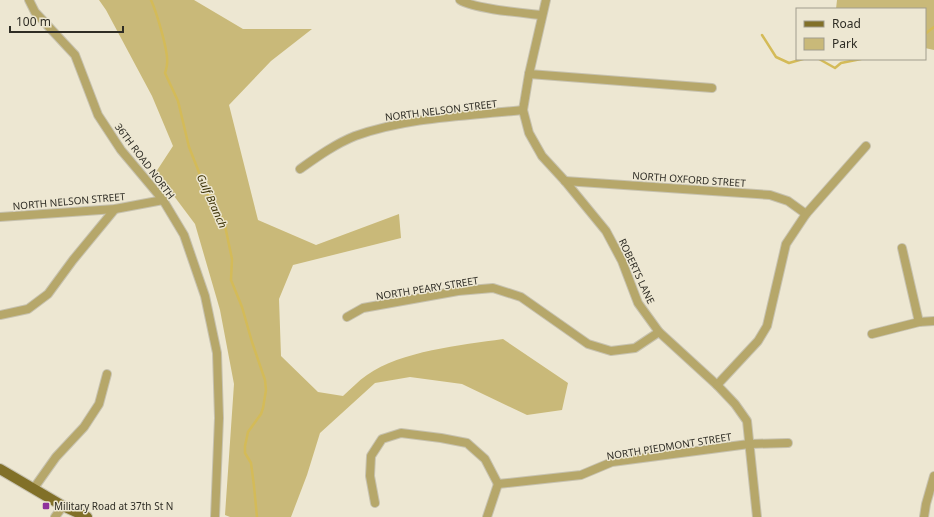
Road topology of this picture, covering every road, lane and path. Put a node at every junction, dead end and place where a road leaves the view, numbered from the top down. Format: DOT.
graph roads {
  1 [pos="29,0"];
  2 [pos="460,0"];
  3 [pos="546,0"];
  4 [pos="541,15"];
  5 [pos="529,74"];
  6 [pos="712,88"];
  7 [pos="523,110"];
  8 [pos="866,146"];
  9 [pos="300,169"];
  10 [pos="565,181"];
  11 [pos="163,200"];
  12 [pos="115,209"];
  13 [pos="806,214"];
  14 [pos="0,217"];
  15 [pos="902,248"];
  16 [pos="0,315"];
  17 [pos="347,317"];
  18 [pos="934,321"];
  19 [pos="918,322"];
  20 [pos="658,332"];
  21 [pos="872,334"];
  22 [pos="107,374"];
  23 [pos="717,385"];
  24 [pos="788,443"];
  25 [pos="749,444"];
  26 [pos="0,469"];
  27 [pos="934,476"];
  28 [pos="498,484"];
  29 [pos="34,488"];
  30 [pos="375,503"];
  31 [pos="63,506"];
  32 [pos="55,517"];
  33 [pos="87,517"];
  34 [pos="215,517"];
  35 [pos="487,517"];
  36 [pos="757,517"];
  37 [pos="924,517"];
  1 -- 11 [label="street, 36TH ROAD NORTH"];
  2 -- 4 [label="street"];
  3 -- 4 [label="street, ROBERTS LANE"];
  4 -- 5 [label="street, ROBERTS LANE"];
  5 -- 6 [label="street"];
  5 -- 7 [label="street, ROBERTS LANE"];
  7 -- 9 [label="street, NORTH NELSON STREET"];
  7 -- 10 [label="street, ROBERTS LANE"];
  8 -- 13 [label="street"];
  10 -- 13 [label="street, NORTH OXFORD STREET"];
  10 -- 20 [label="street, ROBERTS LANE"];
  11 -- 12 [label="street, NORTH NELSON STREET"];
  11 -- 34 [label="street, 36TH ROAD NORTH"];
  12 -- 14 [label="street, NORTH NELSON STREET"];
  12 -- 16 [label="street"];
  13 -- 23 [label="street"];
  15 -- 19 [label="street"];
  17 -- 20 [label="street, NORTH PEARY STREET"];
  18 -- 19 [label="street"];
  19 -- 21 [label="street"];
  20 -- 23 [label="street, ROBERTS LANE"];
  22 -- 29 [label="street"];
  23 -- 25 [label="street, ROBERTS LANE"];
  24 -- 25 [label="street, NORTH PIEDMONT STREET"];
  25 -- 28 [label="street, NORTH PIEDMONT STREET"];
  25 -- 36 [label="street, ROBERTS LANE"];
  26 -- 29 [label="main road"];
  27 -- 37 [label="street"];
  28 -- 30 [label="street"];
  28 -- 35 [label="street"];
  29 -- 31 [label="main road"];
  31 -- 32 [label="street"];
  31 -- 33 [label="main road"];
}
